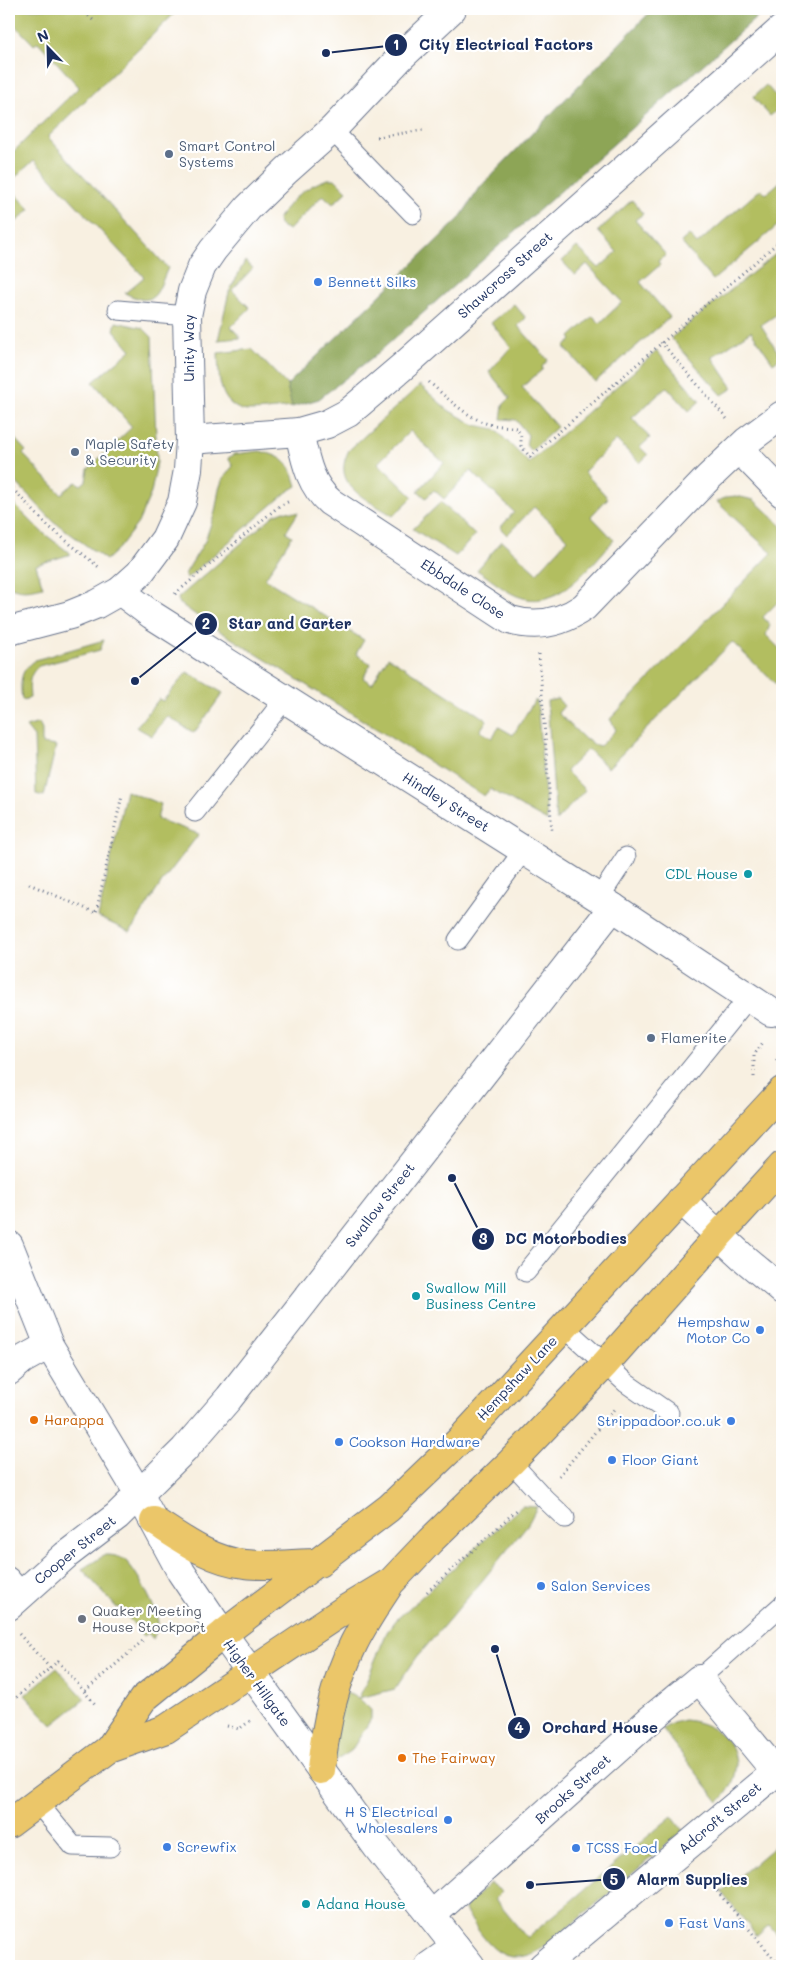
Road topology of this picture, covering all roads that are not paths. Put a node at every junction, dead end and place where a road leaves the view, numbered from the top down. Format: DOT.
graph roads {
  1 [pos="452,9"];
  2 [pos="782,29"];
  3 [pos="332,130"];
  4 [pos="413,214"];
  5 [pos="118,310"];
  6 [pos="187,316"];
  7 [pos="782,415"];
  8 [pos="299,432"];
  9 [pos="190,440"];
  10 [pos="743,445"];
  11 [pos="782,493"];
  12 [pos="120,591"];
  13 [pos="9,631"];
  14 [pos="285,699"];
  15 [pos="194,812"];
  16 [pos="626,857"];
  17 [pos="534,858"];
  18 [pos="606,903"];
  19 [pos="458,940"];
  20 [pos="749,997"];
  21 [pos="771,1012"];
  22 [pos="782,1090"];
  23 [pos="782,1166"];
  24 [pos="681,1200"];
  25 [pos="719,1234"];
  26 [pos="9,1246"];
  27 [pos="526,1272"];
  28 [pos="782,1290"];
  29 [pos="564,1328"];
  30 [pos="49,1345"];
  31 [pos="605,1364"];
  32 [pos="9,1371"];
  33 [pos="669,1413"];
  34 [pos="512,1462"];
  35 [pos="139,1494"];
  36 [pos="565,1518"];
  37 [pos="154,1521"];
  38 [pos="319,1563"];
  39 [pos="392,1581"];
  40 [pos="14,1592"];
  41 [pos="782,1605"];
  42 [pos="222,1634"];
  43 [pos="251,1674"];
  44 [pos="699,1678"];
  45 [pos="109,1749"];
  46 [pos="779,1769"];
  47 [pos="321,1770"];
  48 [pos="37,1802"];
  49 [pos="9,1824"];
  50 [pos="110,1847"];
  51 [pos="432,1915"];
  52 [pos="464,1956"];
  53 [pos="429,1966"];
  54 [pos="543,1966"];
  1 -- 3 [label="street, Unity Way"];
  2 -- 8 [label="street, Shawcross Street"];
  3 -- 4 [label="lane"];
  3 -- 6 [label="street, Unity Way"];
  5 -- 6 [label="lane"];
  6 -- 9 [label="street, Unity Way"];
  7 -- 10 [label="street, Ebbdale Close"];
  8 -- 9 [label="street, Shawcross Street"];
  8 -- 10 [label="street, Ebbdale Close"];
  9 -- 12 [label="street, Unity Way"];
  10 -- 11 [label="street"];
  12 -- 13 [label="street, Unity Way"];
  12 -- 14 [label="street, Hindley Street"];
  14 -- 15 [label="lane"];
  14 -- 17 [label="street, Hindley Street"];
  16 -- 18 [label="lane"];
  17 -- 18 [label="street, Hindley Street"];
  17 -- 19 [label="lane"];
  18 -- 20 [label="street, Hindley Street"];
  18 -- 35 [label="street, Swallow Street"];
  20 -- 21 [label="street, Hindley Street"];
  20 -- 27 [label="lane"];
  22 -- 24 [label="main road, Hempshaw Lane"];
  23 -- 25 [label="main road"];
  24 -- 25 [label="street"];
  24 -- 29 [label="main road, Hempshaw Lane"];
  25 -- 28 [label="street"];
  25 -- 31 [label="main road"];
  26 -- 30 [label="street, Higher Hillgate"];
  29 -- 31 [label="lane"];
  29 -- 38 [label="main road, Hempshaw Lane"];
  30 -- 32 [label="street"];
  30 -- 35 [label="street, Higher Hillgate"];
  31 -- 33 [label="lane"];
  31 -- 34 [label="main road"];
  34 -- 36 [label="lane"];
  34 -- 39 [label="main road"];
  35 -- 37 [label="street, Higher Hillgate"];
  35 -- 40 [label="street, Cooper Street"];
  37 -- 38 [label="main road"];
  37 -- 42 [label="street, Higher Hillgate"];
  38 -- 42 [label="main road, Hempshaw Lane"];
  39 -- 43 [label="main road"];
  39 -- 47 [label="main road"];
  41 -- 44 [label="lane, Brooks Street"];
  42 -- 43 [label="street, Higher Hillgate"];
  42 -- 45 [label="main road, Hempshaw Lane"];
  43 -- 45 [label="main road"];
  43 -- 47 [label="street, Higher Hillgate"];
  44 -- 46 [label="street"];
  44 -- 51 [label="street, Brooks Street"];
  45 -- 48 [label="main road"];
  46 -- 54 [label="street, Adcroft Street"];
  47 -- 51 [label="street, Higher Hillgate"];
  48 -- 49 [label="main road"];
  48 -- 50 [label="lane"];
  51 -- 52 [label="street, Higher Hillgate"];
  52 -- 53 [label="street"];
}
